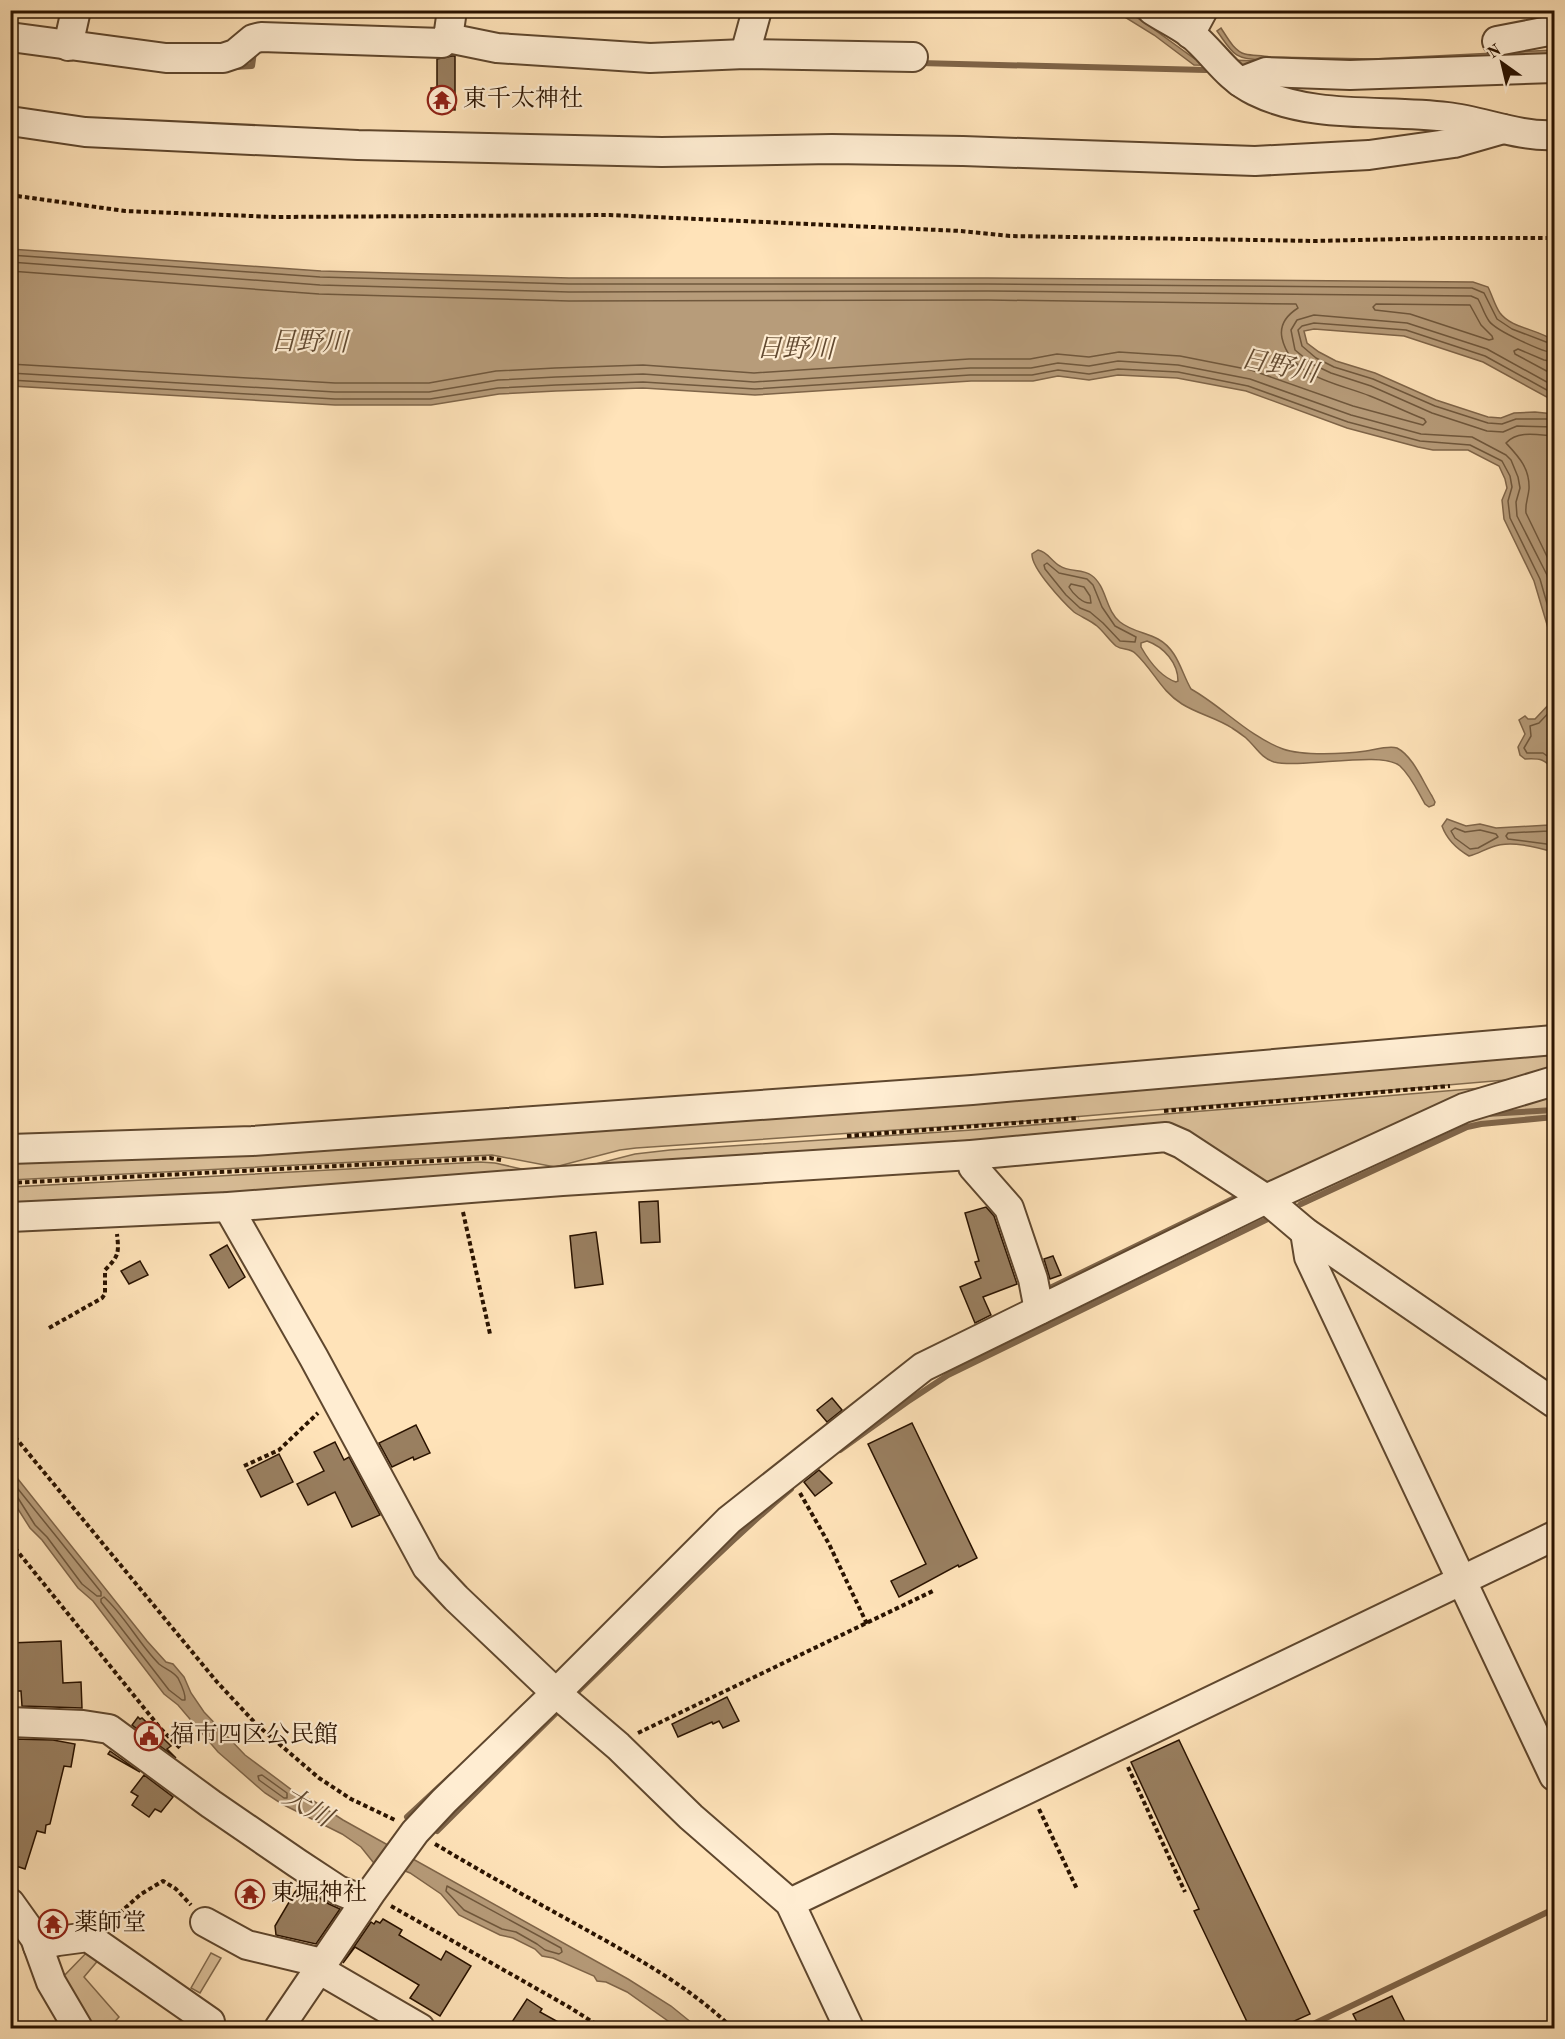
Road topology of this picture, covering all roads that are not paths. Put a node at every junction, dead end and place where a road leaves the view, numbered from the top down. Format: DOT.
graph roads {
  1 [pos="76,10"];
  2 [pos="757,10"];
  3 [pos="1152,10"];
  4 [pos="1197,22"];
  5 [pos="450,24"];
  6 [pos="1554,30"];
  7 [pos="10,38"];
  8 [pos="1497,41"];
  9 [pos="68,46"];
  10 [pos="745,54"];
  11 [pos="913,57"];
  12 [pos="1554,68"];
  13 [pos="1225,69"];
  14 [pos="10,121"];
  15 [pos="1503,129"];
  16 [pos="1554,135"];
  17 [pos="1554,1040"];
  18 [pos="1554,1081"];
  19 [pos="10,1149"];
  20 [pos="971,1155"];
  21 [pos="1266,1199"];
  22 [pos="228,1207"];
  23 [pos="10,1217"];
  24 [pos="1305,1232"];
  25 [pos="1039,1310"];
  26 [pos="1554,1403"];
  27 [pos="1554,1536"];
  28 [pos="1461,1582"];
  29 [pos="556,1694"];
  30 [pos="10,1722"];
  31 [pos="1554,1776"];
  32 [pos="368,1896"];
  33 [pos="10,1903"];
  34 [pos="790,1903"];
  35 [pos="205,1922"];
  36 [pos="38,1946"];
  37 [pos="322,1967"];
  38 [pos="210,2022"];
  39 [pos="78,2028"];
  40 [pos="279,2028"];
  41 [pos="420,2028"];
  42 [pos="849,2028"];
  1 -- 9 [label="street"];
  2 -- 10 [label="street"];
  3 -- 4 [label="street"];
  4 -- 13 [label="street"];
  5 -- 9 [label="street"];
  5 -- 10 [label="street"];
  6 -- 8 [label="street"];
  7 -- 9 [label="street"];
  10 -- 11 [label="street"];
  12 -- 13 [label="street"];
  13 -- 15 [label="street"];
  14 -- 15 [label="street"];
  15 -- 16 [label="street"];
  17 -- 19 [label="street"];
  18 -- 21 [label="street"];
  20 -- 21 [label="street"];
  20 -- 22 [label="street"];
  20 -- 25 [label="street"];
  21 -- 24 [label="street"];
  21 -- 25 [label="street"];
  22 -- 23 [label="street"];
  22 -- 29 [label="street"];
  24 -- 26 [label="street"];
  24 -- 28 [label="street"];
  25 -- 29 [label="street"];
  27 -- 28 [label="street"];
  28 -- 31 [label="street"];
  28 -- 34 [label="street"];
  29 -- 32 [label="street"];
  29 -- 34 [label="street"];
  30 -- 32 [label="street"];
  32 -- 37 [label="street"];
  33 -- 36 [label="street"];
  34 -- 42 [label="street"];
  35 -- 37 [label="street"];
  36 -- 38 [label="street"];
  36 -- 39 [label="street"];
  37 -- 40 [label="street"];
  37 -- 41 [label="street"];
}
